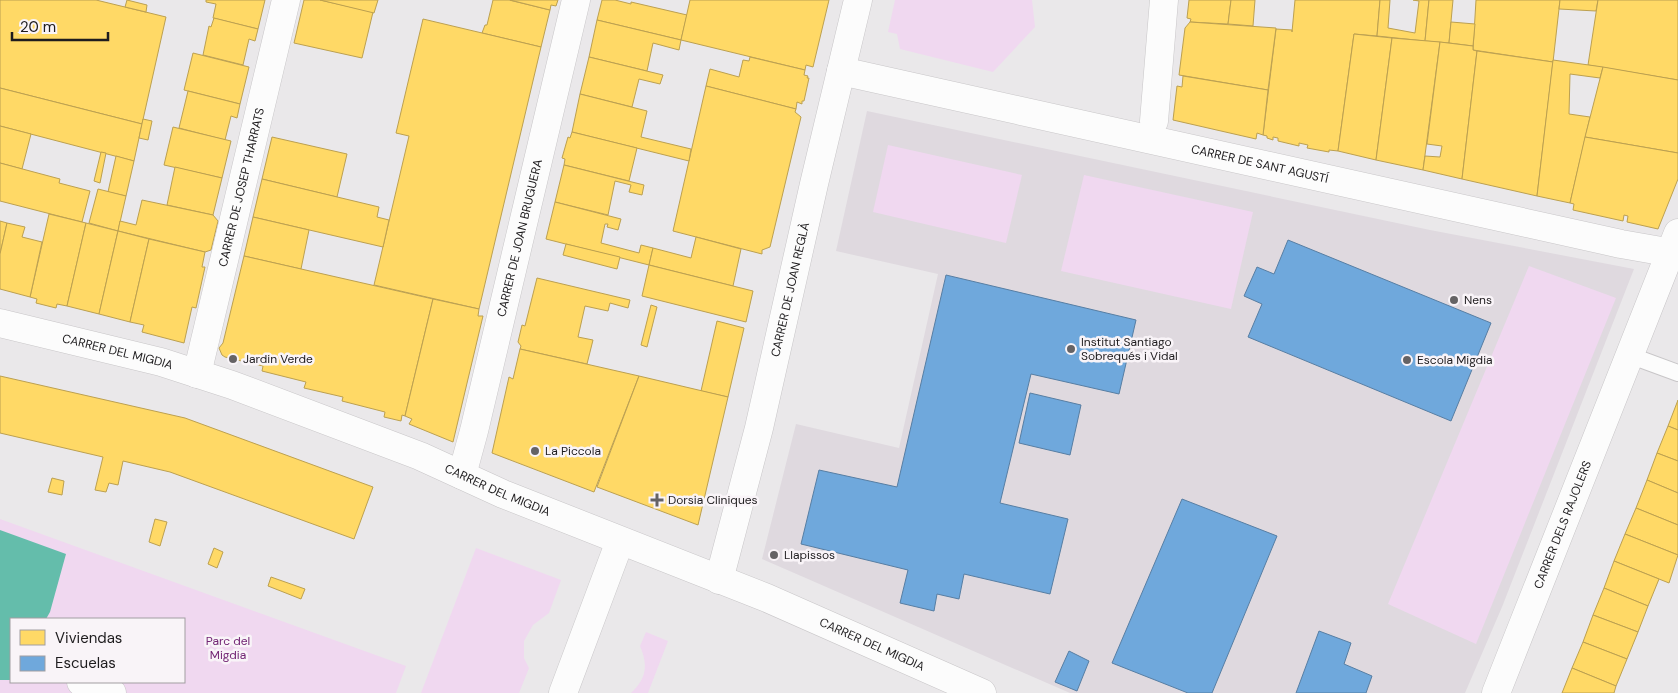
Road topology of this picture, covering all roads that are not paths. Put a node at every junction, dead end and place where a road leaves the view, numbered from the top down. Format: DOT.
graph roads {
  1 [pos="286,0"];
  2 [pos="576,0"];
  3 [pos="858,0"];
  4 [pos="1164,0"];
  5 [pos="841,71"];
  6 [pos="1154,121"];
  7 [pos="1675,246"];
  8 [pos="0,323"];
  9 [pos="1629,355"];
  10 [pos="1678,373"];
  11 [pos="197,374"];
  12 [pos="462,476"];
  13 [pos="620,541"];
  14 [pos="719,580"];
  15 [pos="84,683"];
  16 [pos="112,693"];
  17 [pos="563,693"];
  18 [pos="982,693"];
  19 [pos="1496,693"];
  1 -- 11 [label="street, CARRER DE JOSEP THARRATS"];
  2 -- 12 [label="street, CARRER DE JOAN BRUGUERA"];
  3 -- 5 [label="street, CARRER DE JOAN REGLÀ"];
  4 -- 6 [label="street"];
  5 -- 7 [label="street, CARRER DE SANT AGUSTÍ"];
  5 -- 14 [label="street, CARRER DE JOAN REGLÀ"];
  7 -- 9 [label="street, CARRER DELS RAJOLERS"];
  8 -- 11 [label="street, CARRER DEL MIGDIA"];
  9 -- 10 [label="lane"];
  9 -- 19 [label="street, CARRER DELS RAJOLERS"];
  11 -- 12 [label="street, CARRER DEL MIGDIA"];
  12 -- 13 [label="street, CARRER DEL MIGDIA"];
  13 -- 14 [label="street, CARRER DEL MIGDIA"];
  13 -- 17 [label="street"];
  14 -- 18 [label="street, CARRER DEL MIGDIA"];
  15 -- 16 [label="street"];
}
